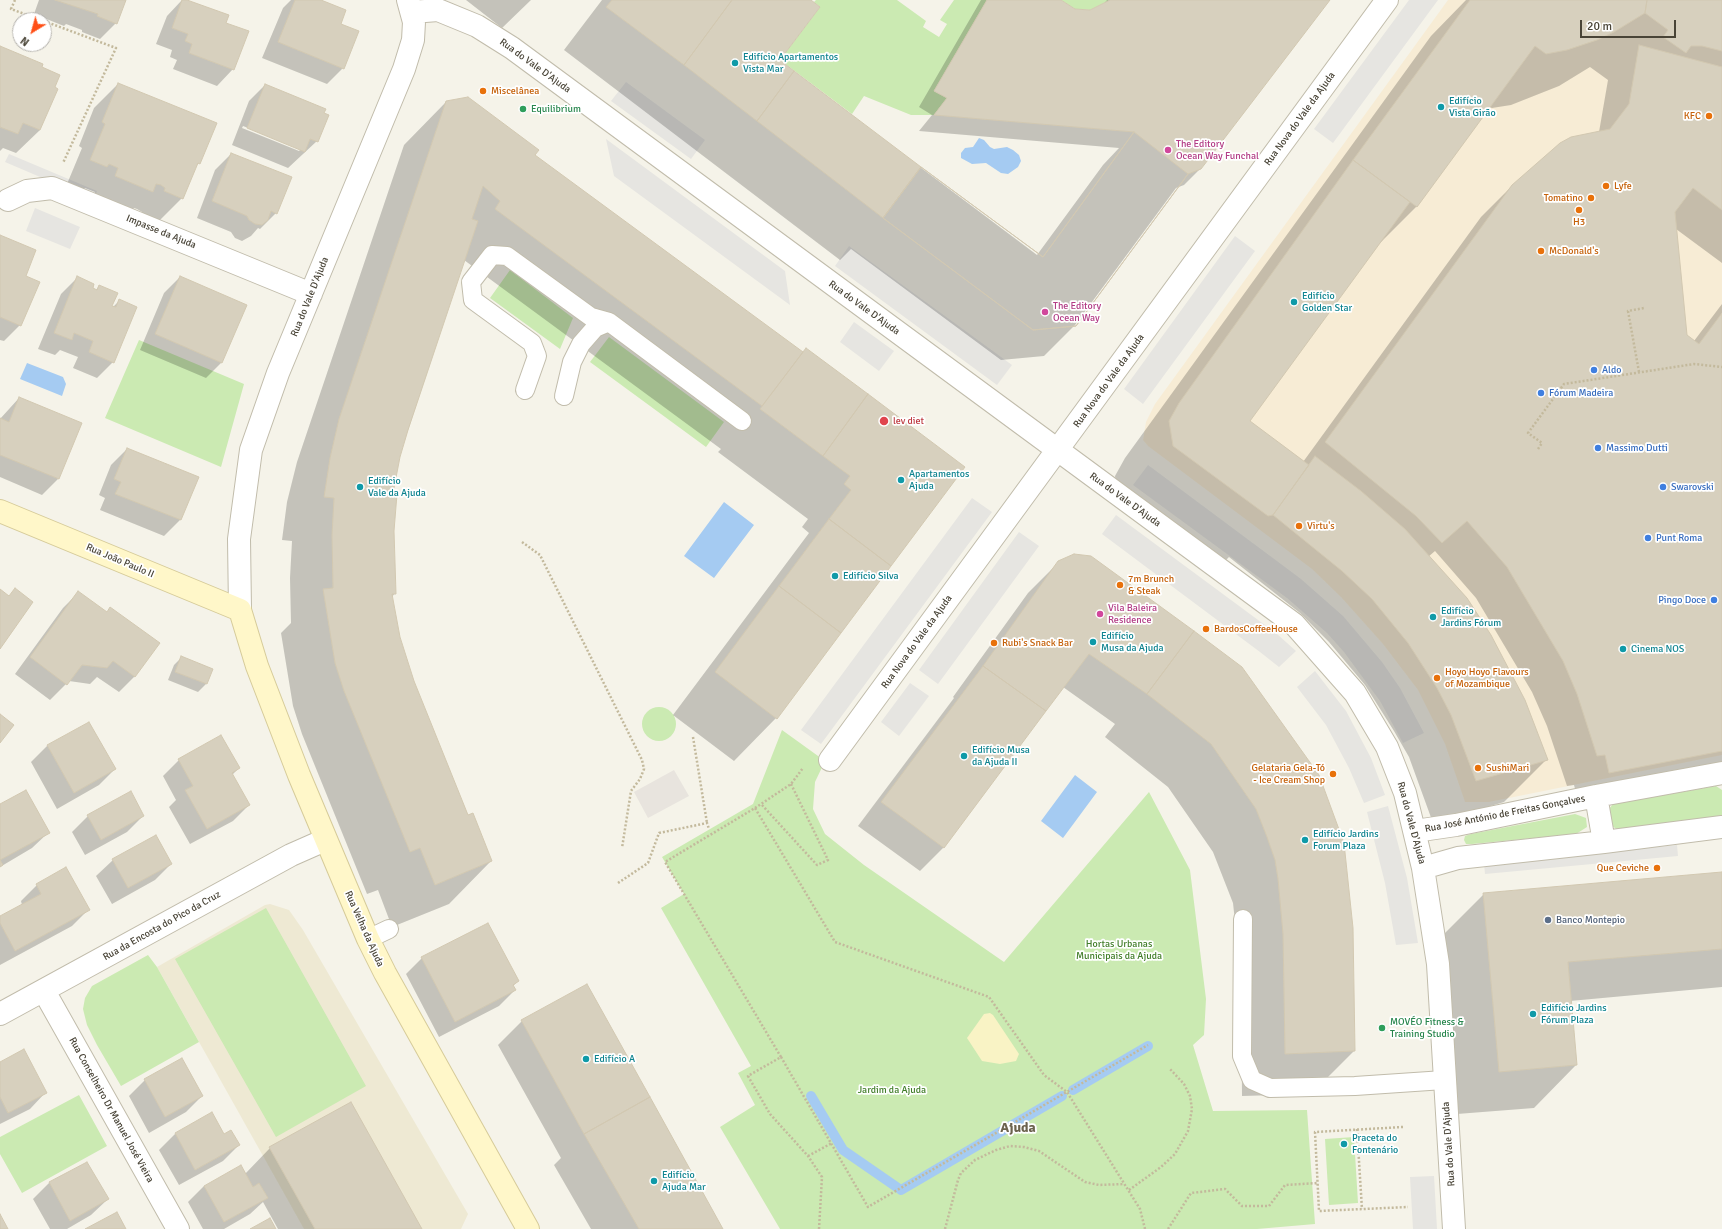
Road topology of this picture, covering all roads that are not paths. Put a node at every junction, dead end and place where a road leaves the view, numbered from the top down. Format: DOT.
graph roads {
  1 [pos="1387,0"];
  2 [pos="410,6"];
  3 [pos="8,200"];
  4 [pos="311,294"];
  5 [pos="609,322"];
  6 [pos="525,390"];
  7 [pos="564,396"];
  8 [pos="742,421"];
  9 [pos="1058,450"];
  10 [pos="0,511"];
  11 [pos="240,610"];
  12 [pos="830,760"];
  13 [pos="1722,773"];
  14 [pos="1596,796"];
  15 [pos="1722,827"];
  16 [pos="1415,831"];
  17 [pos="325,840"];
  18 [pos="1604,842"];
  19 [pos="1423,868"];
  20 [pos="1242,919"];
  21 [pos="389,929"];
  22 [pos="368,939"];
  23 [pos="44,991"];
  24 [pos="0,1014"];
  25 [pos="1444,1080"];
  26 [pos="178,1229"];
  27 [pos="528,1229"];
  28 [pos="1454,1229"];
  1 -- 9 [label="street, Rua Nova do Vale da Ajuda"];
  2 -- 4 [label="street, Rua do Vale D'Ajuda"];
  2 -- 9 [label="street, Rua do Vale D'Ajuda"];
  3 -- 4 [label="street, Impasse da Ajuda"];
  4 -- 11 [label="street, Rua do Vale D'Ajuda"];
  5 -- 6 [label="lane"];
  5 -- 7 [label="lane"];
  5 -- 8 [label="lane"];
  9 -- 12 [label="street, Rua Nova do Vale da Ajuda"];
  9 -- 16 [label="street, Rua do Vale D'Ajuda"];
  10 -- 11 [label="street, Rua João Paulo II"];
  11 -- 17 [label="street, Rua Velha da Ajuda"];
  13 -- 14 [label="street, Rua José António de Freitas Gonçalves"];
  14 -- 16 [label="street, Rua José António de Freitas Gonçalves"];
  14 -- 18 [label="street, Rua José António de Freitas Gonçalves"];
  15 -- 18 [label="street"];
  16 -- 19 [label="street, Rua do Vale D'Ajuda"];
  17 -- 22 [label="street, Rua Velha da Ajuda"];
  17 -- 23 [label="street, Rua da Encosta do Pico da Cruz"];
  18 -- 19 [label="street"];
  19 -- 25 [label="street, Rua do Vale D'Ajuda"];
  20 -- 25 [label="lane"];
  21 -- 22 [label="lane"];
  22 -- 27 [label="street, Rua Velha da Ajuda"];
  23 -- 24 [label="street, Rua da Encosta do Pico da Cruz"];
  23 -- 26 [label="street, Rua Conselheiro Dr Manuel José Vieira"];
  25 -- 28 [label="street, Rua do Vale D'Ajuda"];
}
